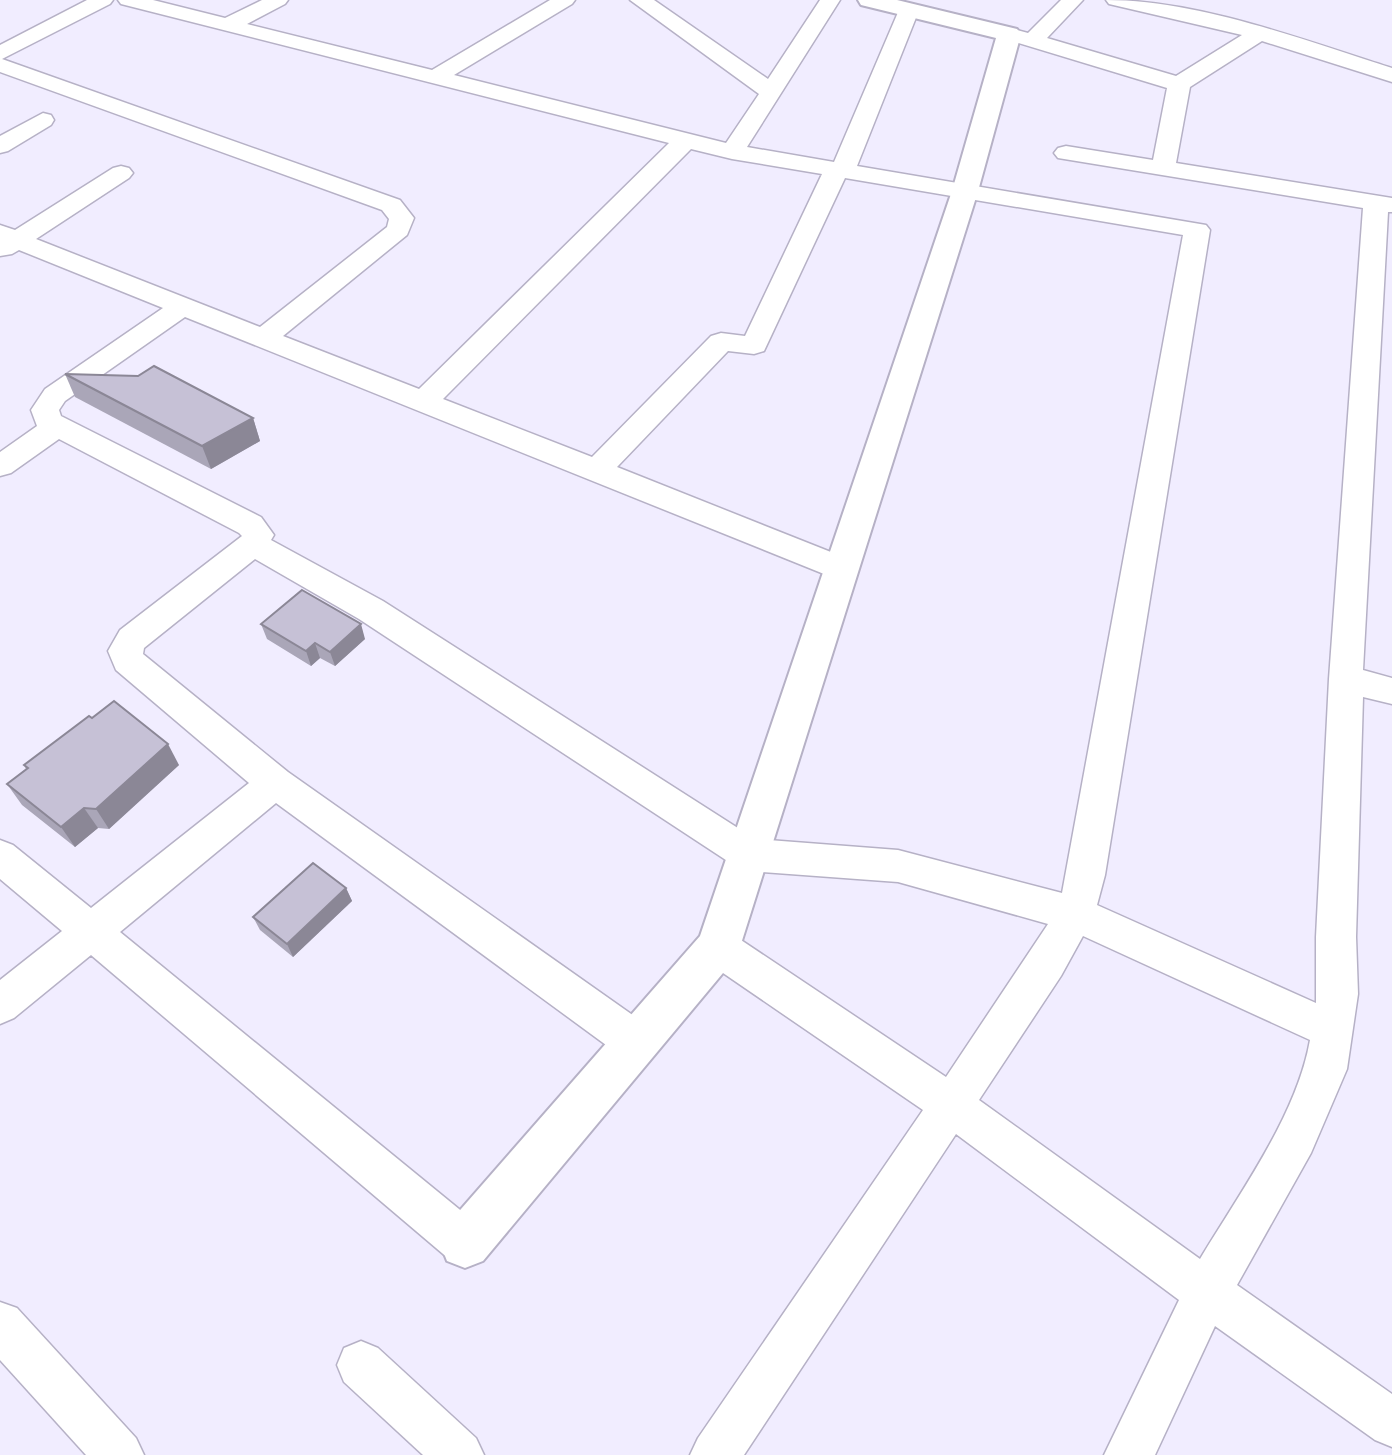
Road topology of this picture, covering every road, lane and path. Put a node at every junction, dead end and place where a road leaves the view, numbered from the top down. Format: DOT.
graph roads {
  1 [pos="103,0"];
  2 [pos="128,0"];
  3 [pos="278,0"];
  4 [pos="565,0"];
  5 [pos="640,0"];
  6 [pos="830,0"];
  7 [pos="869,0"];
  8 [pos="1073,0"];
  9 [pos="1116,0"];
  10 [pos="909,10"];
  11 [pos="228,25"];
  12 [pos="1260,33"];
  13 [pos="1021,37"];
  14 [pos="0,53"];
  15 [pos="0,65"];
  16 [pos="1392,75"];
  17 [pos="435,77"];
  18 [pos="1178,84"];
  19 [pos="771,92"];
  20 [pos="43,120"];
  21 [pos="686,140"];
  22 [pos="0,146"];
  23 [pos="732,152"];
  24 [pos="1066,153"];
  25 [pos="1163,168"];
  26 [pos="840,170"];
  27 [pos="121,173"];
  28 [pos="965,191"];
  29 [pos="1384,204"];
  30 [pos="6,241"];
  31 [pos="183,306"];
  32 [pos="263,338"];
  33 [pos="423,402"];
  34 [pos="57,426"];
  35 [pos="0,466"];
  36 [pos="596,471"];
  37 [pos="253,544"];
  38 [pos="840,568"];
  39 [pos="1346,679"];
  40 [pos="1392,691"];
  41 [pos="275,783"];
  42 [pos="748,855"];
  43 [pos="0,856"];
  44 [pos="1075,914"];
  45 [pos="91,932"];
  46 [pos="718,947"];
  47 [pos="0,1005"];
  48 [pos="1332,1030"];
  49 [pos="636,1042"];
  50 [pos="951,1105"];
  51 [pos="465,1243"];
  52 [pos="1207,1292"];
  53 [pos="0,1325"];
  54 [pos="361,1365"];
  55 [pos="1392,1423"];
  56 [pos="119,1455"];
  57 [pos="459,1455"];
  58 [pos="715,1455"];
  59 [pos="1129,1455"];
  1 -- 14 [label="street"];
  2 -- 11 [label="street"];
  3 -- 11 [label="street"];
  4 -- 17 [label="street"];
  5 -- 19 [label="street"];
  6 -- 19 [label="street"];
  7 -- 10 [label="street"];
  8 -- 13 [label="street"];
  9 -- 12 [label="street"];
  10 -- 13 [label="street"];
  10 -- 26 [label="street"];
  11 -- 17 [label="street"];
  12 -- 16 [label="street"];
  12 -- 18 [label="street"];
  13 -- 18 [label="street"];
  13 -- 28 [label="street"];
  15 -- 32 [label="street"];
  17 -- 21 [label="street"];
  18 -- 25 [label="street"];
  19 -- 23 [label="street"];
  20 -- 22 [label="street"];
  21 -- 23 [label="street"];
  21 -- 33 [label="street"];
  23 -- 26 [label="street"];
  24 -- 25 [label="street"];
  25 -- 29 [label="street"];
  26 -- 28 [label="street"];
  26 -- 36 [label="street"];
  27 -- 30 [label="street"];
  28 -- 38 [label="street"];
  28 -- 44 [label="street"];
  29 -- 39 [label="street"];
  30 -- 31 [label="street"];
  31 -- 32 [label="street"];
  31 -- 34 [label="street"];
  32 -- 33 [label="street"];
  33 -- 36 [label="street"];
  34 -- 35 [label="street"];
  34 -- 37 [label="street"];
  36 -- 38 [label="street"];
  37 -- 41 [label="street"];
  37 -- 42 [label="street"];
  38 -- 42 [label="street"];
  39 -- 40 [label="street"];
  39 -- 48 [label="street"];
  41 -- 45 [label="street"];
  41 -- 49 [label="street"];
  42 -- 44 [label="street"];
  42 -- 46 [label="street"];
  43 -- 45 [label="street"];
  44 -- 48 [label="street"];
  44 -- 50 [label="street"];
  45 -- 47 [label="street"];
  45 -- 51 [label="street"];
  46 -- 49 [label="street"];
  46 -- 50 [label="street"];
  48 -- 52 [label="street"];
  49 -- 51 [label="street"];
  50 -- 52 [label="street"];
  50 -- 58 [label="street"];
  52 -- 55 [label="street"];
  52 -- 59 [label="street"];
  53 -- 56 [label="street"];
  54 -- 57 [label="street"];
}
